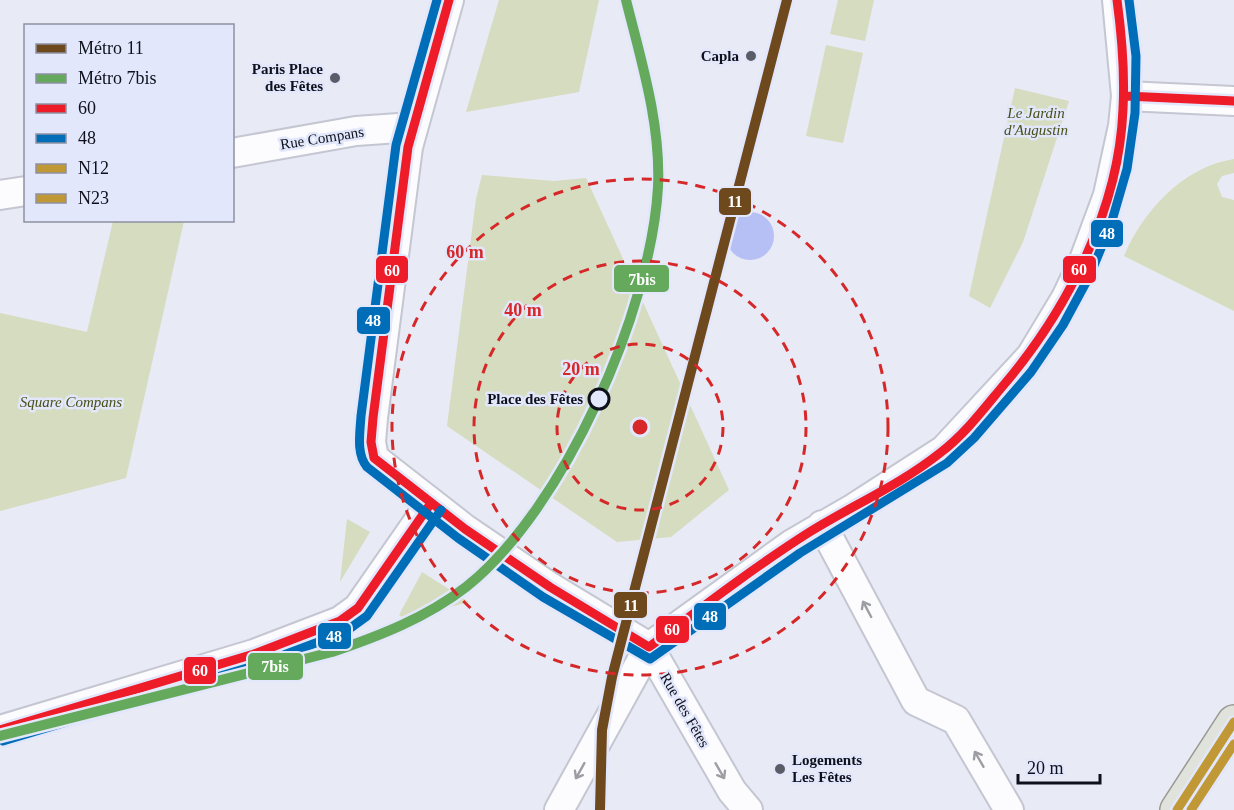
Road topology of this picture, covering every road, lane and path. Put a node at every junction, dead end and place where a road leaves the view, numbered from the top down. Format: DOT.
graph roads {
  1 [pos="449,0"];
  2 [pos="1117,0"];
  3 [pos="1125,96"];
  4 [pos="1234,101"];
  5 [pos="413,127"];
  6 [pos="234,153"];
  7 [pos="24,191"];
  8 [pos="0,195"];
  9 [pos="431,503"];
  10 [pos="822,525"];
  11 [pos="649,647"];
  12 [pos="1234,722"];
  13 [pos="0,730"];
  14 [pos="559,810"];
  15 [pos="748,810"];
  16 [pos="1009,810"];
  17 [pos="1177,810"];
  1 -- 5 [label="street"];
  2 -- 3 [label="street"];
  3 -- 4 [label="street"];
  3 -- 10 [label="street"];
  5 -- 6 [label="street, Rue Compans"];
  5 -- 9 [label="street"];
  7 -- 8 [label="street"];
  9 -- 11 [label="street, Rue des Fêtes"];
  9 -- 13 [label="street"];
  10 -- 11 [label="street"];
  16 -- 10 [label="street, one-way"];
  11 -- 14 [label="street, one-way"];
  11 -- 15 [label="street, Rue des Fêtes, one-way"];
  12 -- 17 [label="main road"];
}
